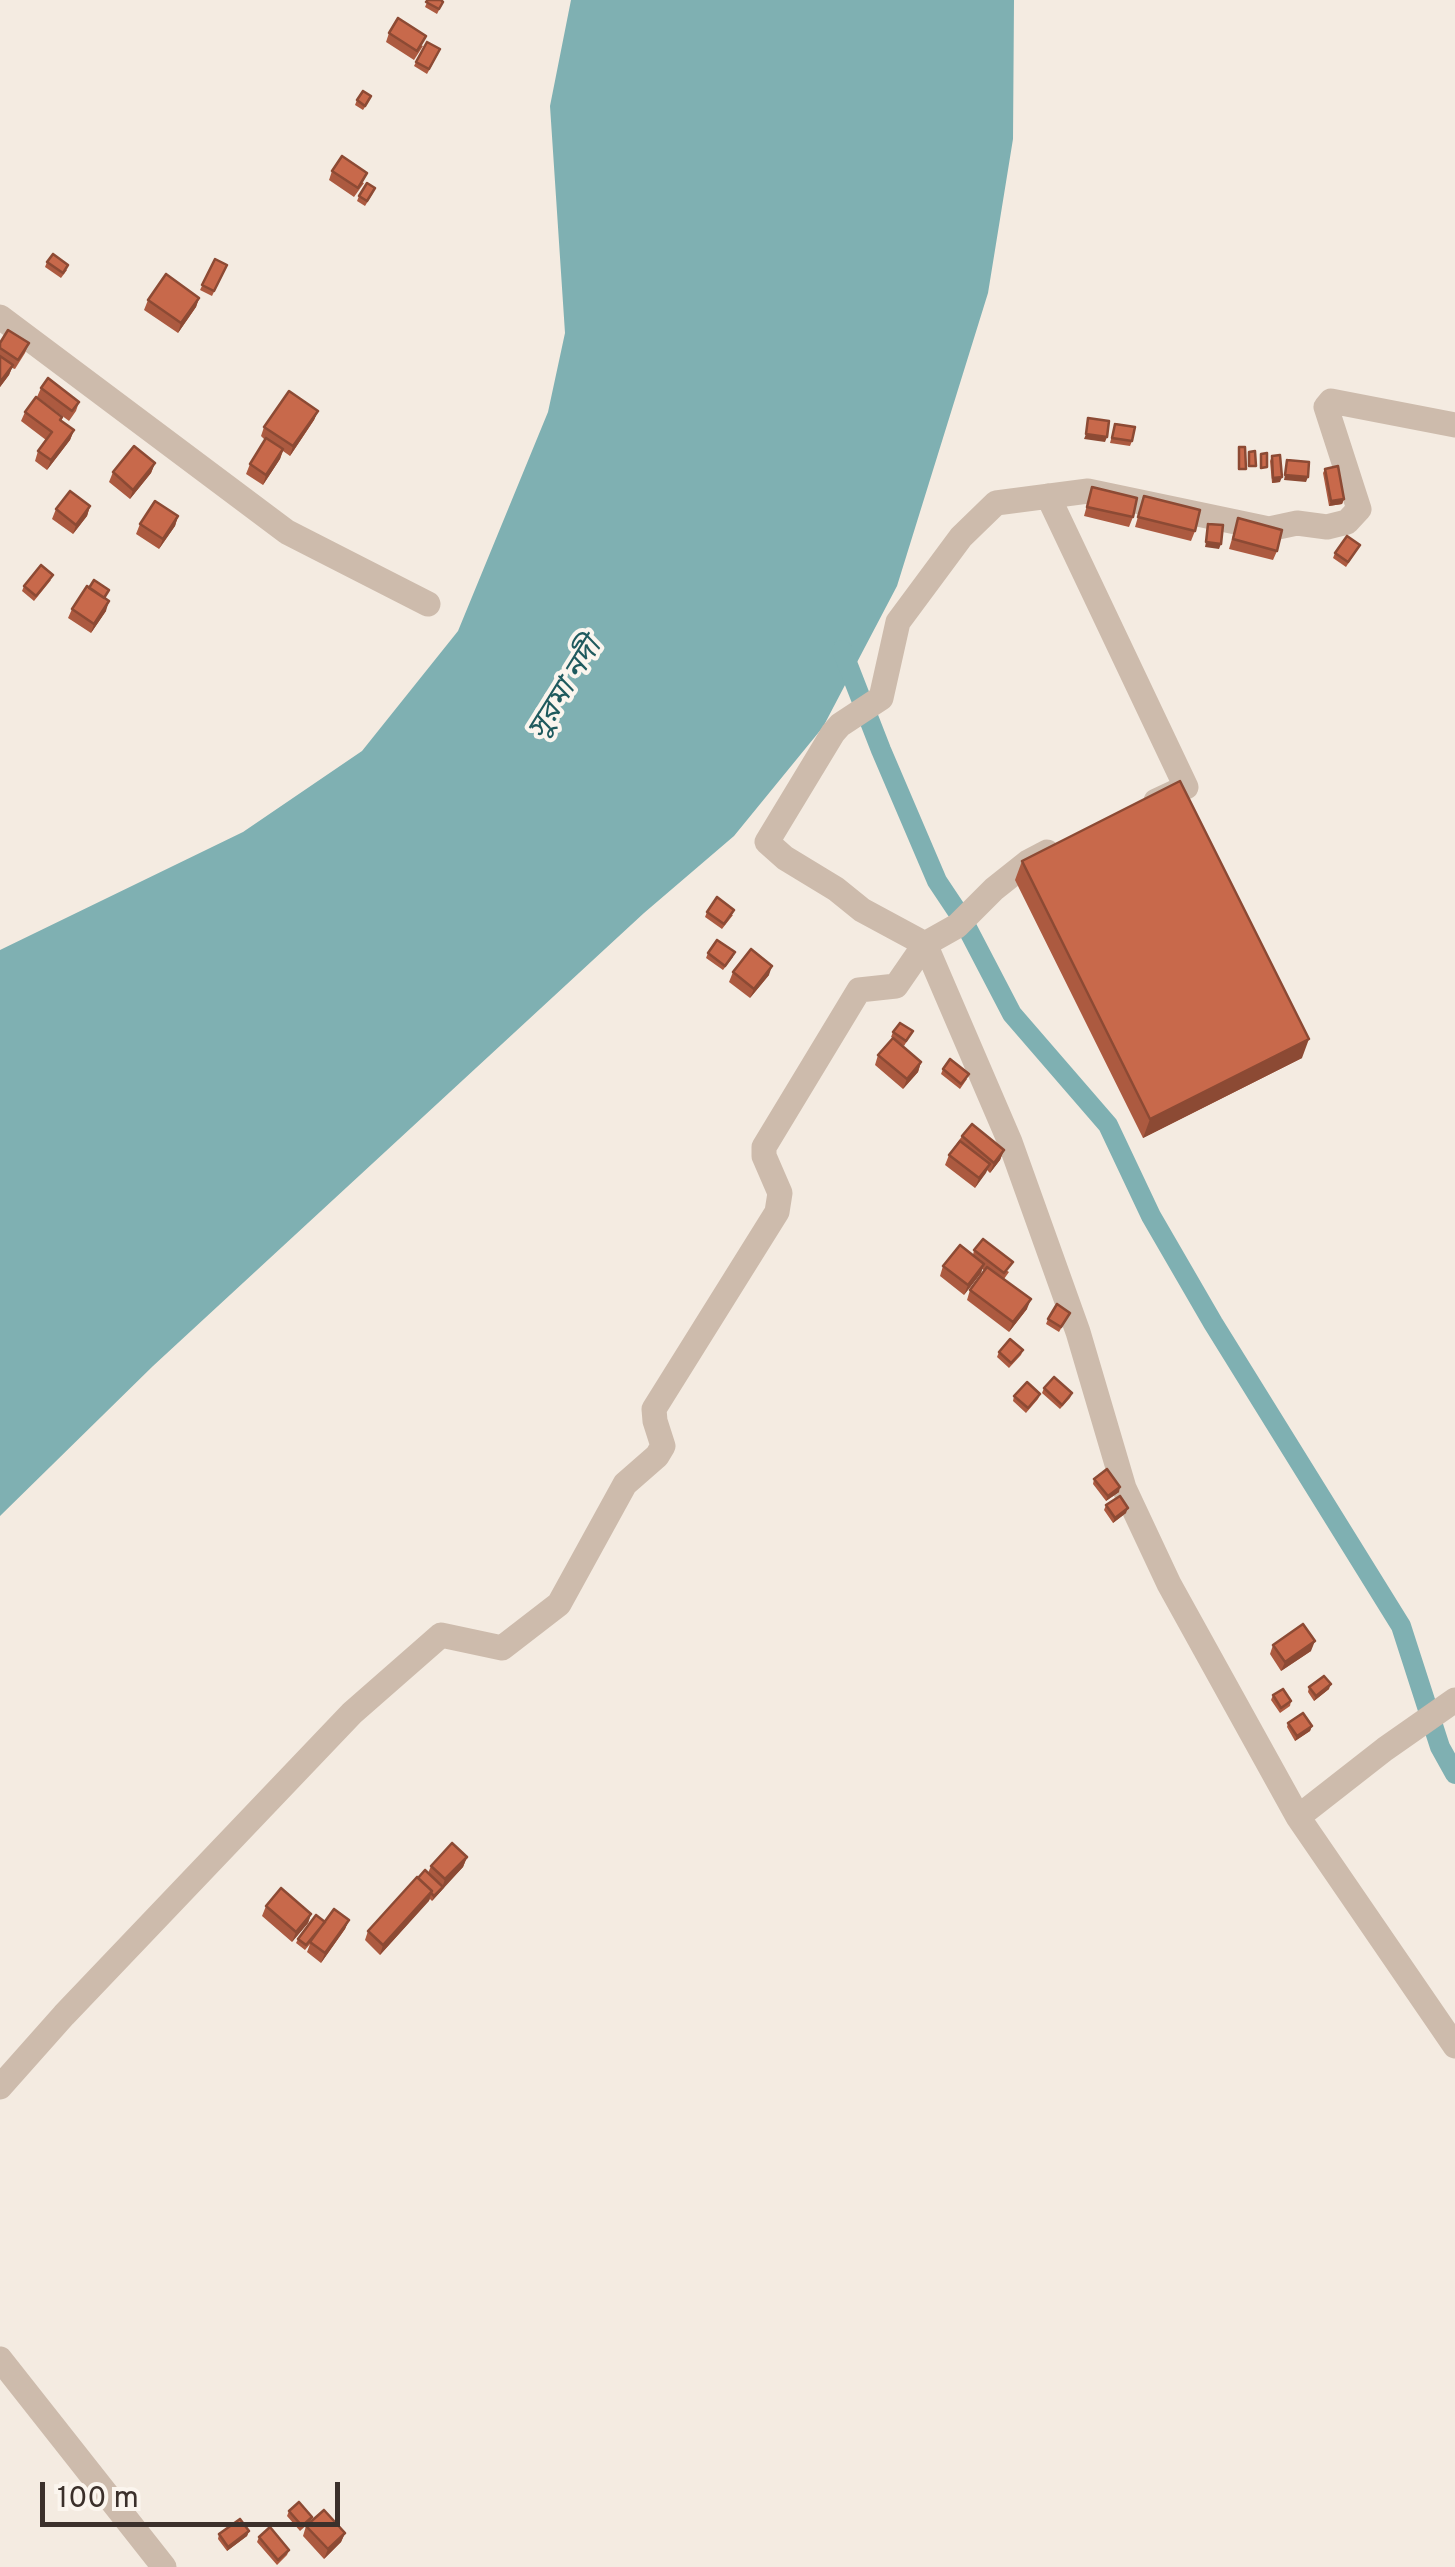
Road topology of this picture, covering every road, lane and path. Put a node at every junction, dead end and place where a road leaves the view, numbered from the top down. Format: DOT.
graph roads {
  1 [pos="0,317"];
  2 [pos="1455,425"];
  3 [pos="1048,496"];
  4 [pos="428,604"];
  5 [pos="1129,813"];
  6 [pos="1072,840"];
  7 [pos="926,944"];
  8 [pos="1455,1700"];
  9 [pos="1298,1816"];
  10 [pos="1455,2046"];
  11 [pos="0,2086"];
  12 [pos="0,2359"];
  13 [pos="164,2567"];
  1 -- 4 [label="street"];
  2 -- 3 [label="street"];
  3 -- 5 [label="street"];
  3 -- 7 [label="street"];
  6 -- 7 [label="street"];
  7 -- 9 [label="street"];
  7 -- 11 [label="street"];
  8 -- 9 [label="street"];
  9 -- 10 [label="street"];
  12 -- 13 [label="street"];
}
